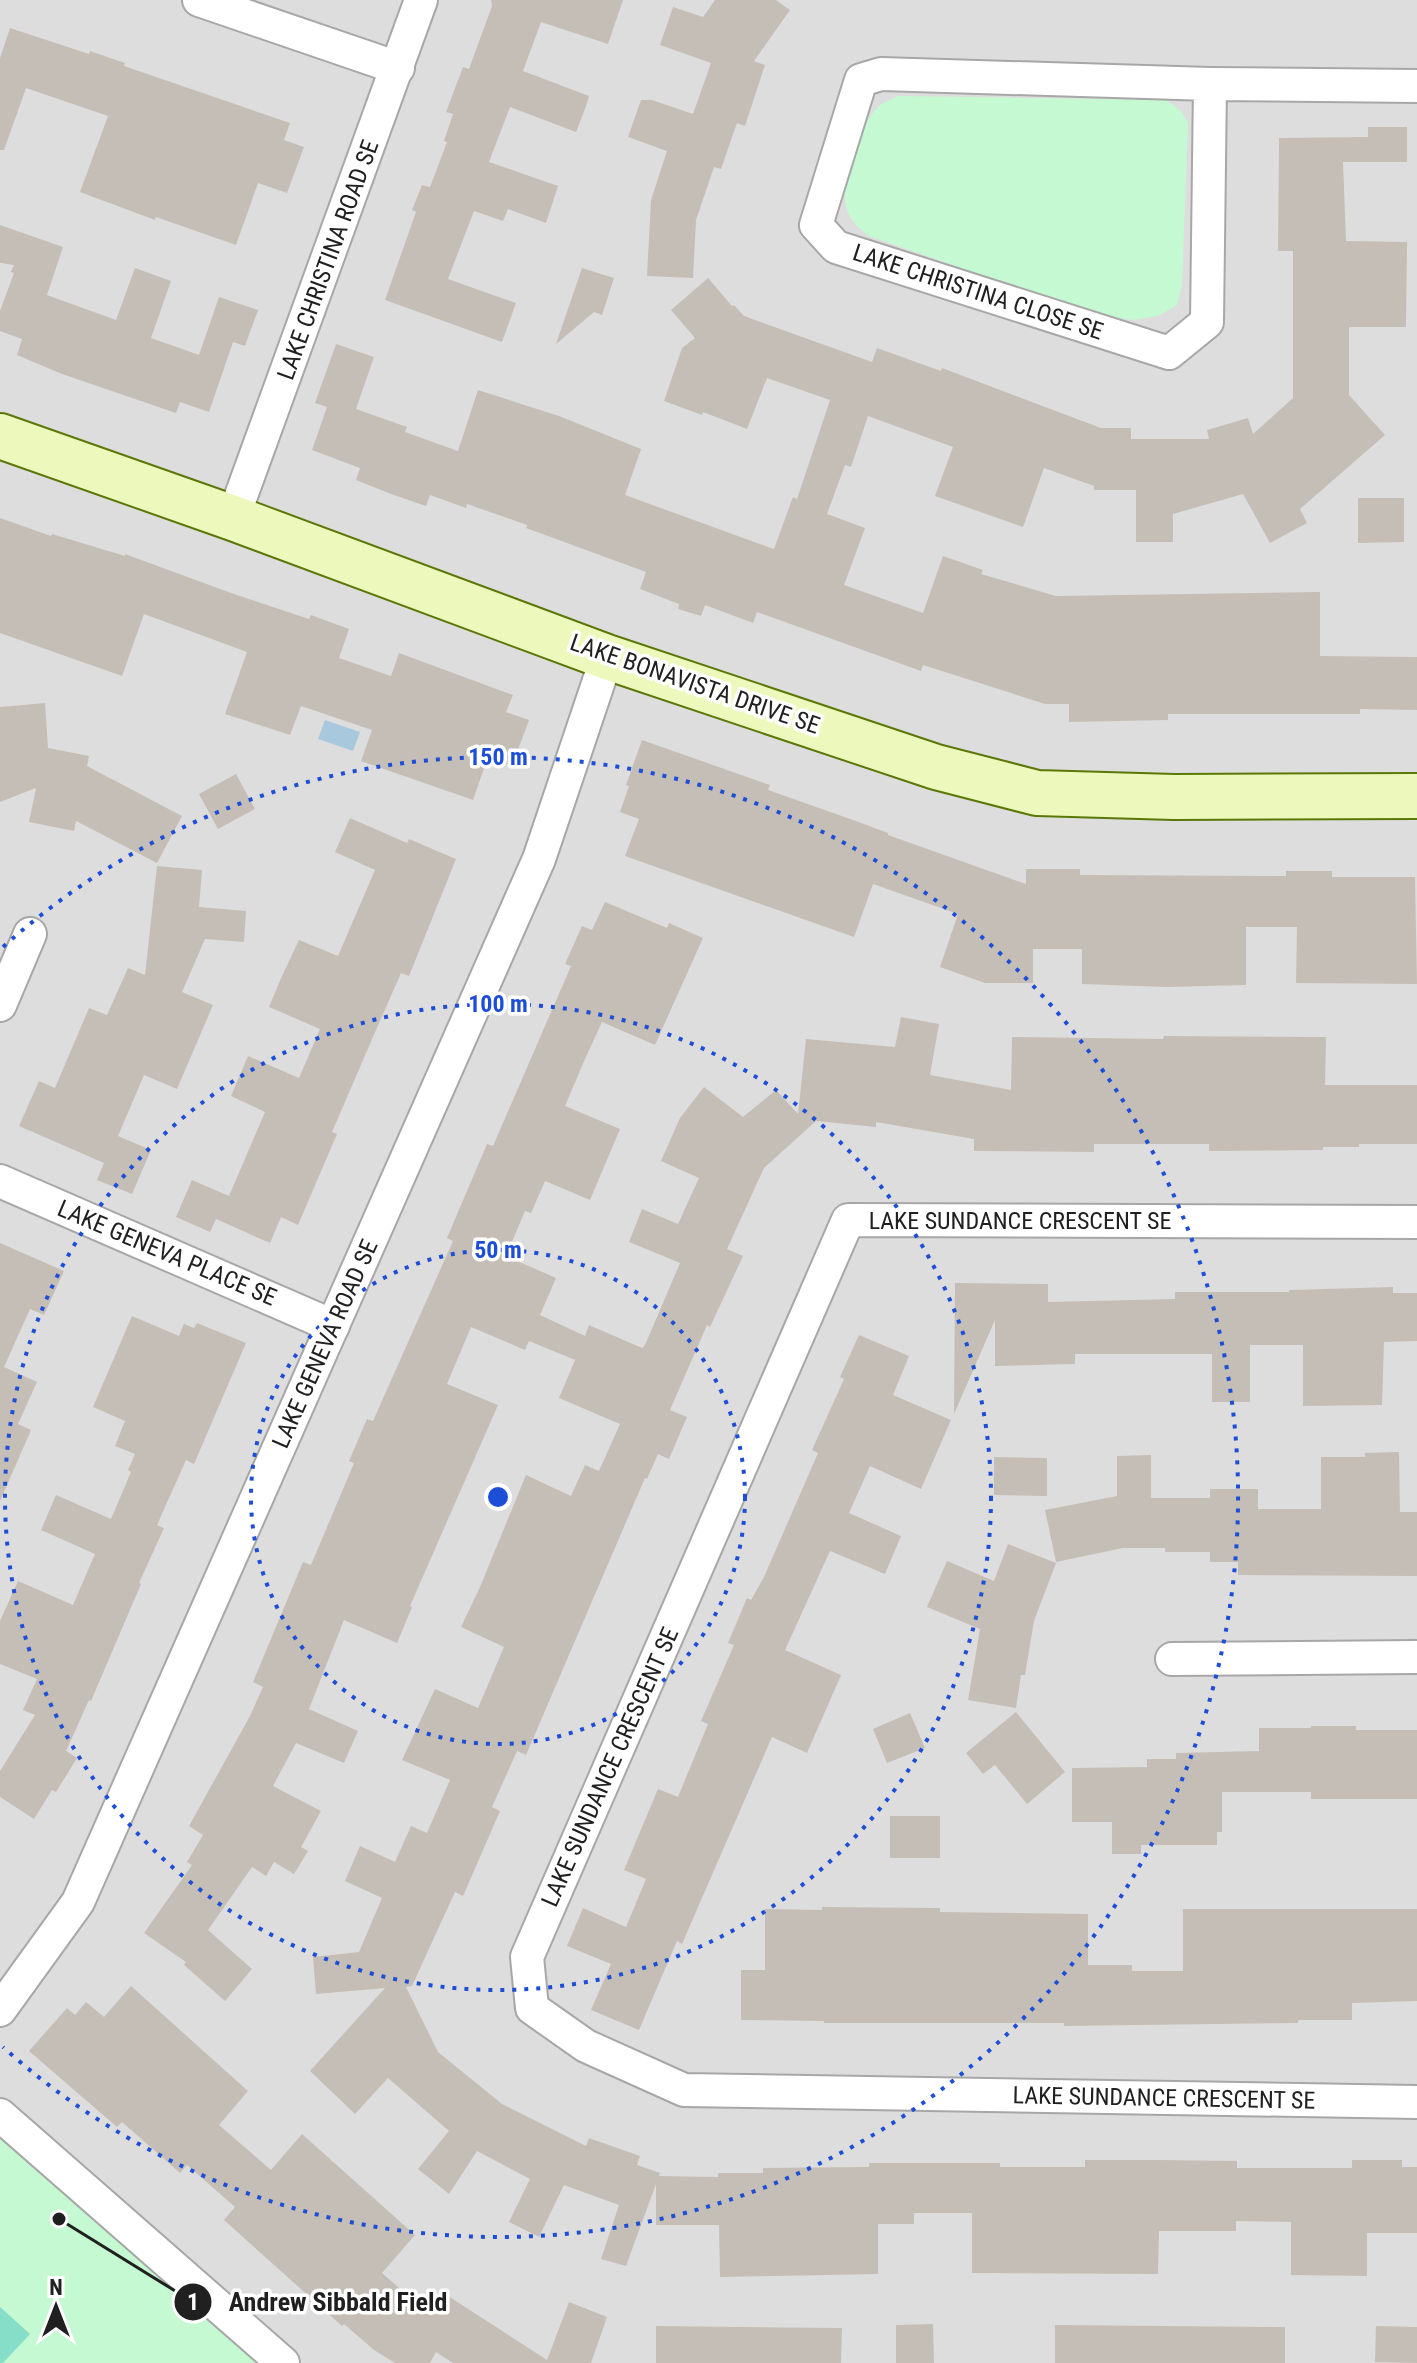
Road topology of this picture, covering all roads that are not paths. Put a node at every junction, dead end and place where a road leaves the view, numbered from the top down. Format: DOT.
graph roads {
  1 [pos="199,0"];
  2 [pos="421,0"];
  3 [pos="398,68"];
  4 [pos="1210,84"];
  5 [pos="1417,86"];
  6 [pos="0,436"];
  7 [pos="233,518"];
  8 [pos="607,657"];
  9 [pos="1417,796"];
  10 [pos="30,934"];
  11 [pos="0,1005"];
  12 [pos="0,1181"];
  13 [pos="1417,1222"];
  14 [pos="333,1326"];
  15 [pos="1417,1657"];
  16 [pos="1172,1659"];
  17 [pos="0,2010"];
  18 [pos="1417,2102"];
  19 [pos="0,2115"];
  20 [pos="283,2363"];
  1 -- 3 [label="street"];
  2 -- 3 [label="street, LAKE CHRISTINA ROAD SE"];
  3 -- 7 [label="street, LAKE CHRISTINA ROAD SE"];
  4 -- 4 [label="street, LAKE CHRISTINA CLOSE SE"];
  4 -- 5 [label="street, LAKE CHRISTINA CLOSE SE"];
  6 -- 7 [label="street, LAKE BONAVISTA DRIVE SE"];
  7 -- 8 [label="street, LAKE BONAVISTA DRIVE SE"];
  8 -- 9 [label="street, LAKE BONAVISTA DRIVE SE"];
  8 -- 14 [label="street, LAKE GENEVA ROAD SE"];
  10 -- 11 [label="street"];
  12 -- 14 [label="street, LAKE GENEVA PLACE SE"];
  13 -- 18 [label="street, LAKE SUNDANCE CRESCENT SE"];
  14 -- 17 [label="street, LAKE GENEVA ROAD SE"];
  15 -- 16 [label="street"];
  19 -- 20 [label="street"];
}
